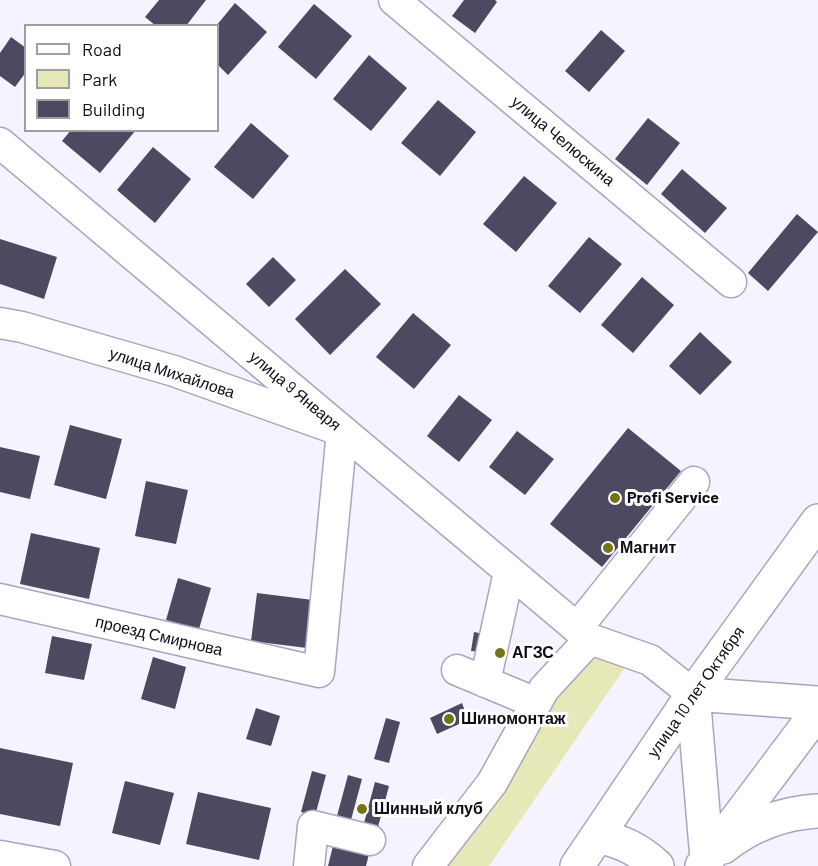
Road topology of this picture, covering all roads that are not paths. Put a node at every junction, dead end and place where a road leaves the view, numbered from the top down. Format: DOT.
graph roads {
  1 [pos="394,0"];
  2 [pos="0,143"];
  3 [pos="731,282"];
  4 [pos="0,323"];
  5 [pos="342,431"];
  6 [pos="694,482"];
  7 [pos="818,520"];
  8 [pos="509,572"];
  9 [pos="0,599"];
  10 [pos="583,634"];
  11 [pos="457,670"];
  12 [pos="485,682"];
  13 [pos="693,694"];
  14 [pos="536,703"];
  15 [pos="818,703"];
  16 [pos="818,711"];
  17 [pos="818,811"];
  18 [pos="598,836"];
  19 [pos="370,840"];
  20 [pos="0,856"];
  21 [pos="705,862"];
  22 [pos="55,866"];
  23 [pos="309,866"];
  24 [pos="428,866"];
  25 [pos="577,866"];
  26 [pos="657,866"];
  1 -- 3 [label="street, улица Челюскина"];
  2 -- 5 [label="street, улица 9 Января"];
  4 -- 5 [label="street, улица Михайлова"];
  5 -- 8 [label="street, улица 9 Января"];
  5 -- 9 [label="street, проезд Смирнова"];
  6 -- 10 [label="street"];
  7 -- 13 [label="main road, улица 10 лет Октября"];
  8 -- 10 [label="street, улица 9 Января"];
  8 -- 12 [label="street"];
  10 -- 13 [label="street"];
  10 -- 14 [label="street"];
  11 -- 12 [label="street"];
  12 -- 14 [label="street"];
  13 -- 15 [label="main road"];
  13 -- 18 [label="main road, улица 10 лет Октября"];
  13 -- 21 [label="main road"];
  14 -- 24 [label="street"];
  16 -- 21 [label="main road"];
  17 -- 21 [label="main road"];
  18 -- 25 [label="main road, улица 10 лет Октября"];
  18 -- 26 [label="main road"];
  19 -- 23 [label="street"];
  20 -- 22 [label="street"];
}
